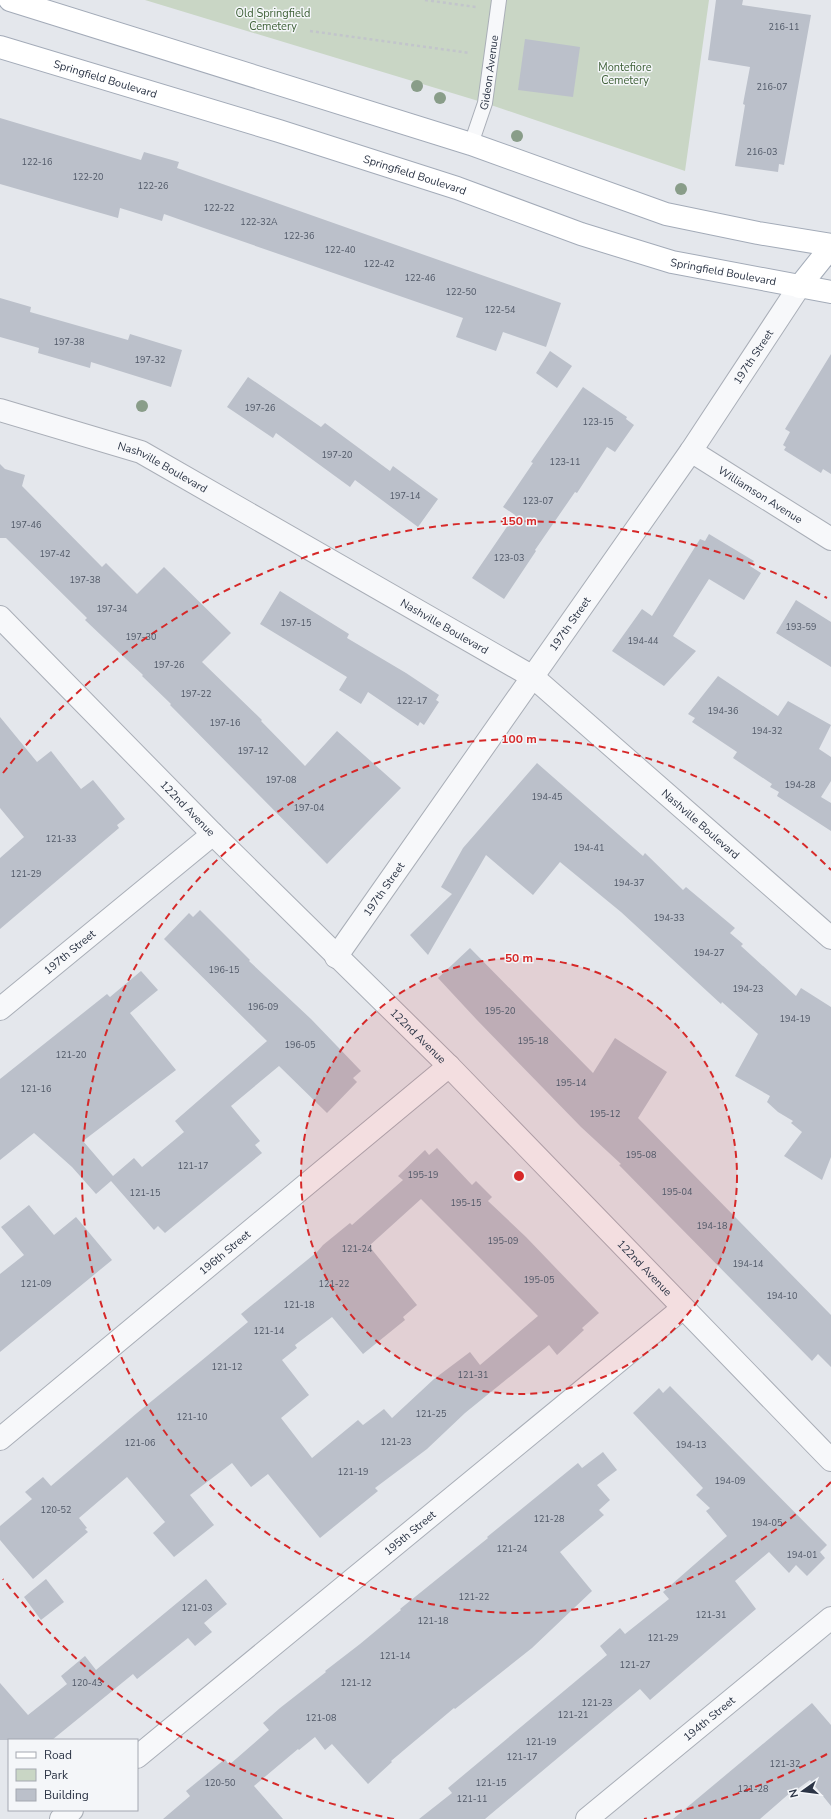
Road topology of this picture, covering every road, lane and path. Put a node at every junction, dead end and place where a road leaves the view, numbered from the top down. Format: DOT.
graph roads {
  1 [pos="10,0"];
  2 [pos="425,0"];
  3 [pos="498,5"];
  4 [pos="310,31"];
  5 [pos="0,47"];
  6 [pos="491,56"];
  7 [pos="471,144"];
  8 [pos="831,246"];
  9 [pos="799,287"];
  10 [pos="831,292"];
  11 [pos="0,410"];
  12 [pos="691,451"];
  13 [pos="831,539"];
  14 [pos="0,617"];
  15 [pos="533,677"];
  16 [pos="213,834"];
  17 [pos="831,938"];
  18 [pos="336,957"];
  19 [pos="0,1009"];
  20 [pos="449,1066"];
  21 [pos="683,1308"];
  22 [pos="0,1439"];
  23 [pos="831,1460"];
  24 [pos="831,1618"];
  25 [pos="138,1756"];
  26 [pos="71,1811"];
  27 [pos="61,1819"];
  28 [pos="587,1819"];
  1 -- 7 [label="main road"];
  2 -- 3 [label="path"];
  3 -- 6 [label="lane, Gideon Avenue"];
  4 -- 6 [label="path"];
  5 -- 9 [label="main road, Springfield Boulevard"];
  6 -- 7 [label="lane, Gideon Avenue"];
  7 -- 8 [label="main road"];
  8 -- 9 [label="main road"];
  9 -- 10 [label="main road, Springfield Boulevard"];
  9 -- 12 [label="street, 197th Street"];
  11 -- 15 [label="street, Nashville Boulevard"];
  12 -- 13 [label="street, Williamson Avenue"];
  12 -- 15 [label="street, 197th Street"];
  14 -- 16 [label="street, 122nd Avenue"];
  15 -- 17 [label="street, Nashville Boulevard"];
  15 -- 18 [label="street, 197th Street"];
  16 -- 18 [label="street, 122nd Avenue"];
  16 -- 19 [label="street, 197th Street"];
  18 -- 20 [label="street, 122nd Avenue"];
  20 -- 21 [label="street, 122nd Avenue"];
  20 -- 22 [label="street, 196th Street"];
  21 -- 23 [label="street, 122nd Avenue"];
  21 -- 25 [label="street, 195th Street"];
  24 -- 28 [label="street, 194th Street"];
  26 -- 27 [label="street"];
}
